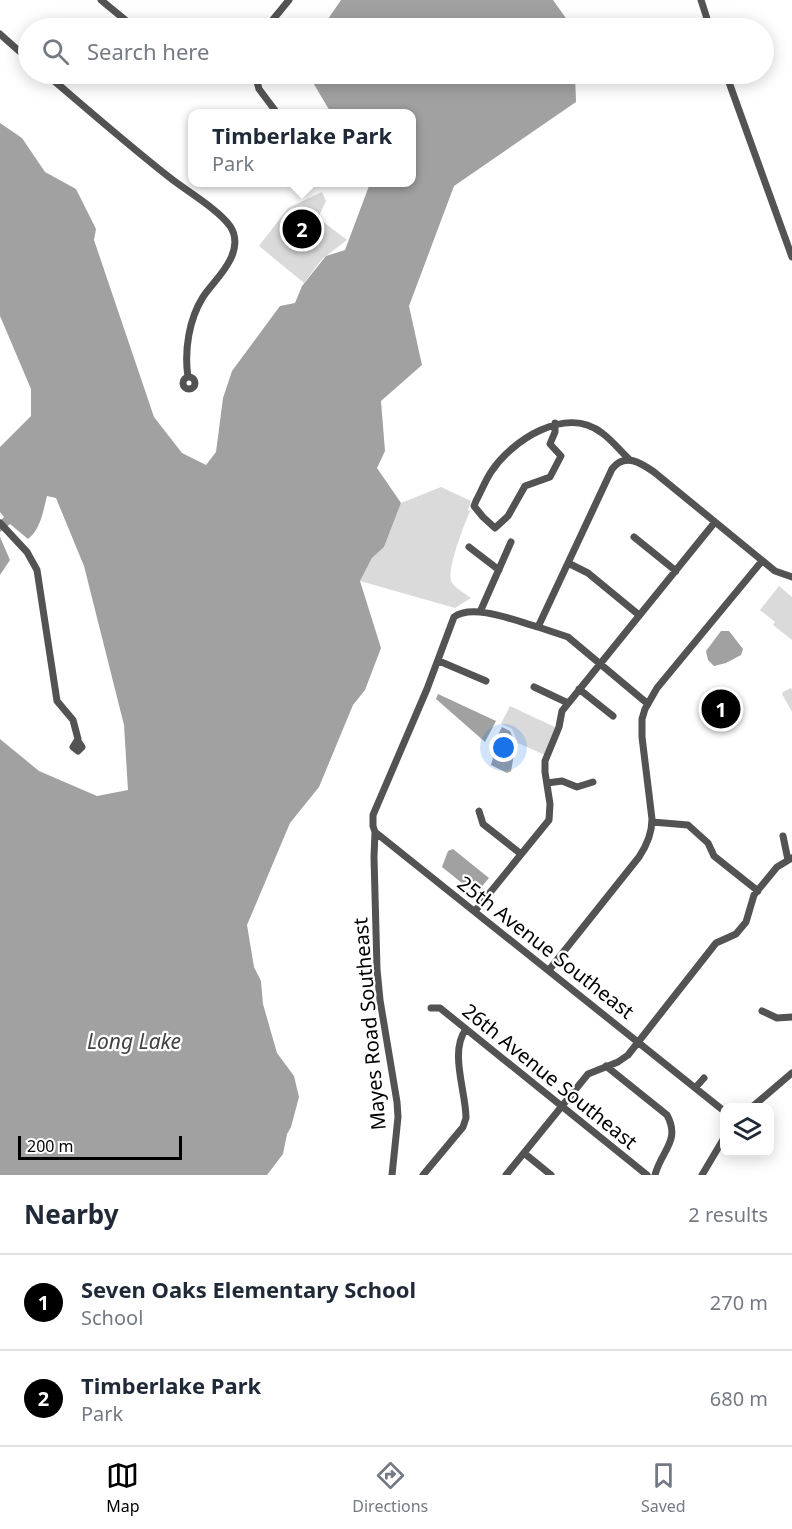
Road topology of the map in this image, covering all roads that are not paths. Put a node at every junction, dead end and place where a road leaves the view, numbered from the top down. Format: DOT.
graph roads {
  1 [pos="101,0"];
  2 [pos="289,0"];
  3 [pos="701,0"];
  4 [pos="123,18"];
  5 [pos="274,18"];
  6 [pos="707,18"];
  7 [pos="0,34"];
  8 [pos="18,50"];
  9 [pos="58,84"];
  10 [pos="258,84"];
  11 [pos="730,84"];
  12 [pos="273,109"];
  13 [pos="792,257"];
  14 [pos="188,377"];
  15 [pos="555,423"];
  16 [pos="629,459"];
  17 [pos="715,522"];
  18 [pos="0,523"];
  19 [pos="634,537"];
  20 [pos="511,542"];
  21 [pos="469,547"];
  22 [pos="762,561"];
  23 [pos="568,563"];
  24 [pos="499,570"];
  25 [pos="675,571"];
  26 [pos="792,577"];
  27 [pos="480,612"];
  28 [pos="639,615"];
  29 [pos="538,627"];
  30 [pos="439,661"];
  31 [pos="600,664"];
  32 [pos="486,681"];
  33 [pos="534,687"];
  34 [pos="579,689"];
  35 [pos="568,704"];
  36 [pos="648,704"];
  37 [pos="613,716"];
  38 [pos="78,741"];
  39 [pos="593,782"];
  40 [pos="547,783"];
  41 [pos="479,811"];
  42 [pos="652,822"];
  43 [pos="375,832"];
  44 [pos="783,836"];
  45 [pos="521,854"];
  46 [pos="790,859"];
  47 [pos="758,891"];
  48 [pos="475,911"];
  49 [pos="549,970"];
  50 [pos="431,1008"];
  51 [pos="762,1011"];
  52 [pos="792,1017"];
  53 [pos="466,1029"];
  54 [pos="639,1041"];
  55 [pos="606,1066"];
  56 [pos="792,1073"];
  57 [pos="704,1078"];
  58 [pos="696,1087"];
  59 [pos="756,1103"];
  60 [pos="562,1107"];
  61 [pos="720,1108"];
  62 [pos="720,1145"];
  63 [pos="524,1153"];
  64 [pos="392,1175"];
  65 [pos="423,1175"];
  66 [pos="506,1175"];
  67 [pos="551,1175"];
  68 [pos="647,1175"];
  69 [pos="655,1175"];
  70 [pos="702,1175"];
  1 -- 4 [label="street"];
  2 -- 5 [label="street"];
  3 -- 6 [label="street"];
  7 -- 8 [label="street"];
  9 -- 14 [label="street"];
  10 -- 12 [label="street"];
  11 -- 13 [label="street"];
  15 -- 15 [label="street"];
  15 -- 16 [label="street"];
  16 -- 17 [label="street"];
  16 -- 23 [label="street"];
  17 -- 22 [label="street"];
  17 -- 25 [label="street"];
  18 -- 38 [label="street"];
  19 -- 25 [label="street"];
  20 -- 24 [label="street"];
  21 -- 24 [label="street"];
  22 -- 26 [label="street"];
  22 -- 36 [label="street"];
  23 -- 28 [label="street"];
  23 -- 29 [label="street"];
  24 -- 27 [label="street"];
  25 -- 28 [label="street"];
  27 -- 29 [label="street, Mayes Road Southeast"];
  27 -- 30 [label="street, Mayes Road Southeast"];
  28 -- 31 [label="street"];
  29 -- 31 [label="street, Mayes Road Southeast"];
  30 -- 32 [label="street"];
  30 -- 43 [label="street, Mayes Road Southeast"];
  31 -- 34 [label="street"];
  31 -- 36 [label="street, Mayes Road Southeast"];
  33 -- 35 [label="street"];
  34 -- 35 [label="street"];
  34 -- 37 [label="street"];
  35 -- 40 [label="street"];
  36 -- 42 [label="street"];
  39 -- 40 [label="street"];
  40 -- 45 [label="street"];
  41 -- 45 [label="street"];
  42 -- 47 [label="street"];
  42 -- 49 [label="street"];
  43 -- 48 [label="street, 25th Avenue Southeast"];
  43 -- 64 [label="street, Mayes Road Southeast"];
  44 -- 46 [label="street"];
  45 -- 48 [label="street"];
  46 -- 47 [label="street"];
  47 -- 54 [label="street"];
  48 -- 49 [label="street, 25th Avenue Southeast"];
  49 -- 54 [label="street, 25th Avenue Southeast"];
  50 -- 53 [label="street, 26th Avenue Southeast"];
  51 -- 52 [label="street"];
  53 -- 60 [label="street, 26th Avenue Southeast"];
  53 -- 65 [label="street"];
  54 -- 55 [label="street"];
  54 -- 58 [label="street, 25th Avenue Southeast"];
  55 -- 60 [label="street"];
  55 -- 69 [label="street"];
  56 -- 59 [label="street"];
  57 -- 58 [label="street"];
  58 -- 61 [label="street, 25th Avenue Southeast"];
  60 -- 63 [label="street"];
  60 -- 68 [label="street, 26th Avenue Southeast"];
  62 -- 70 [label="street"];
  63 -- 66 [label="street"];
  63 -- 67 [label="street"];
}
